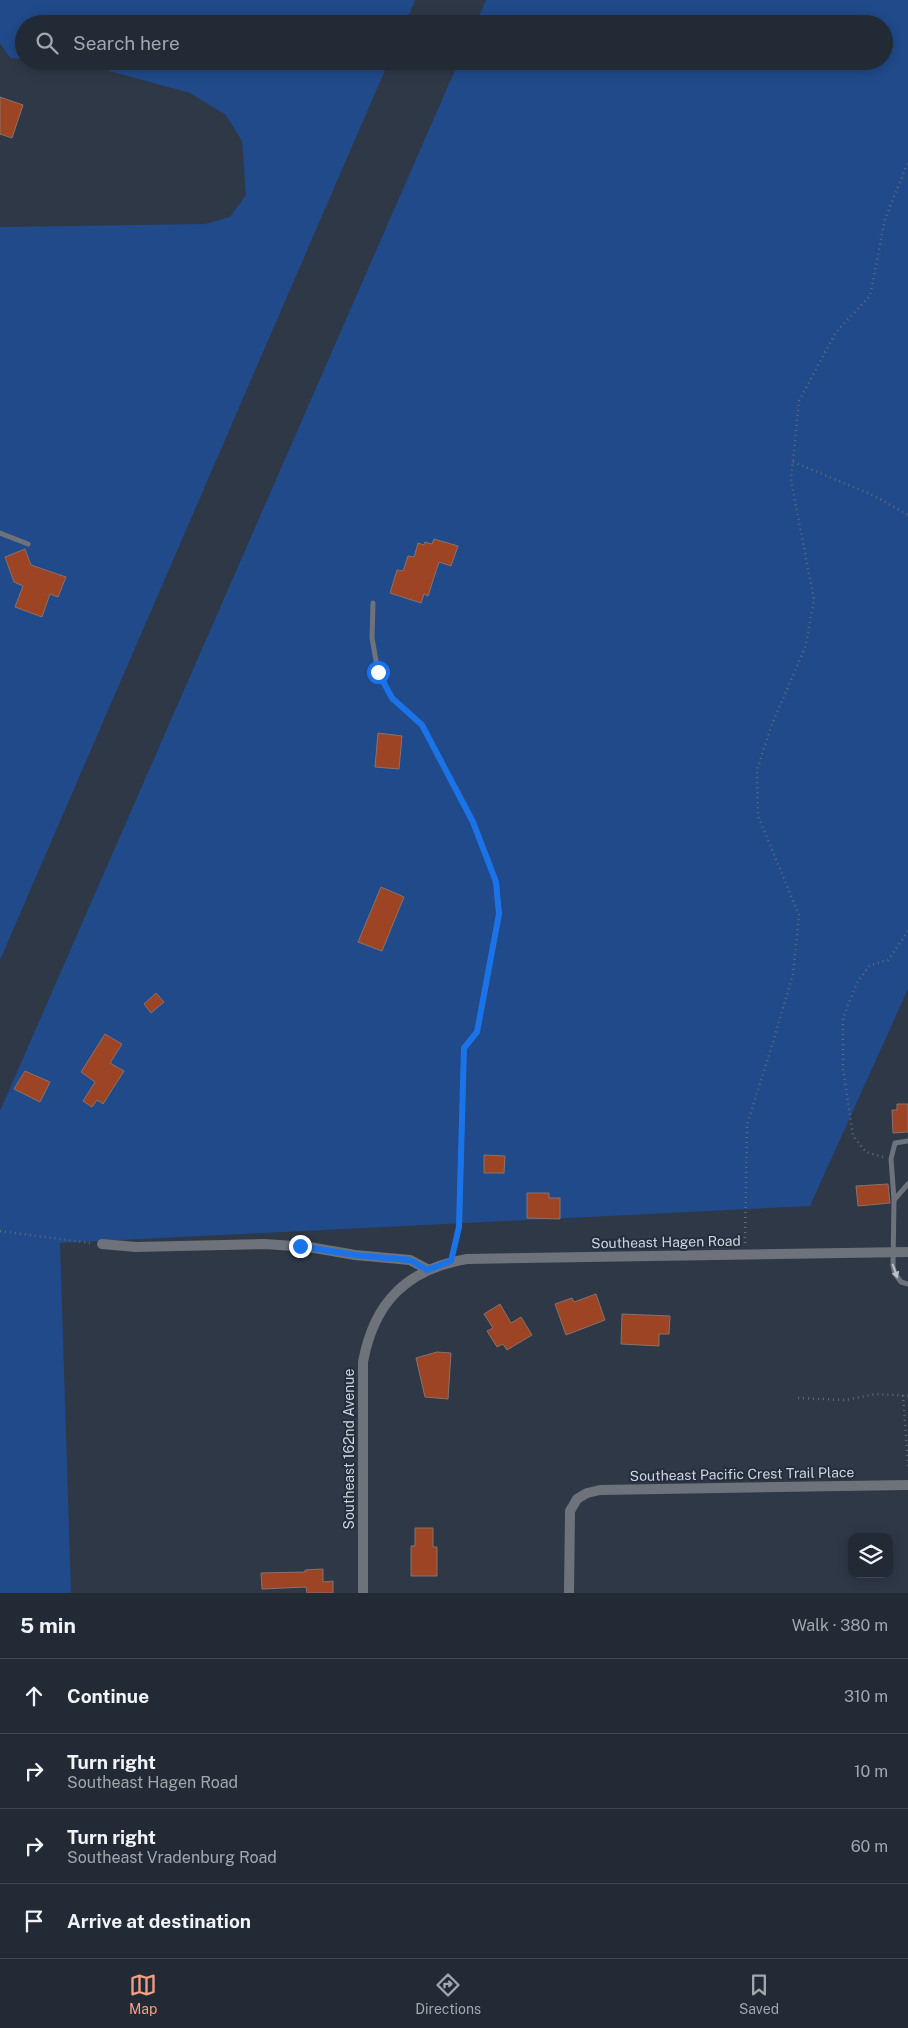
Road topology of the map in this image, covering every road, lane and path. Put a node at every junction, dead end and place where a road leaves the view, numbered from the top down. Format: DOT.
graph roads {
  1 [pos="908,162"];
  2 [pos="793,462"];
  3 [pos="908,515"];
  4 [pos="0,533"];
  5 [pos="28,544"];
  6 [pos="373,603"];
  7 [pos="908,931"];
  8 [pos="908,1141"];
  9 [pos="892,1159"];
  10 [pos="908,1184"];
  11 [pos="894,1200"];
  12 [pos="0,1231"];
  13 [pos="102,1244"];
  14 [pos="892,1252"];
  15 [pos="908,1252"];
  16 [pos="745,1254"];
  17 [pos="451,1261"];
  18 [pos="427,1270"];
  19 [pos="908,1284"];
  20 [pos="903,1394"];
  21 [pos="908,1396"];
  22 [pos="798,1398"];
  23 [pos="908,1466"];
  24 [pos="908,1486"];
  25 [pos="363,1593"];
  26 [pos="569,1593"];
  1 -- 2 [label="path"];
  2 -- 3 [label="path"];
  2 -- 16 [label="path"];
  4 -- 5 [label="lane"];
  6 -- 17 [label="lane"];
  7 -- 9 [label="path"];
  8 -- 9 [label="lane"];
  9 -- 11 [label="lane"];
  10 -- 11 [label="lane"];
  11 -- 14 [label="lane"];
  12 -- 13 [label="path"];
  13 -- 18 [label="street"];
  14 -- 15 [label="street, Southeast Hagen Road"];
  14 -- 16 [label="street, Southeast Hagen Road"];
  14 -- 19 [label="lane, one-way"];
  16 -- 17 [label="street, Southeast Hagen Road"];
  17 -- 18 [label="street, Southeast Hagen Road"];
  18 -- 25 [label="street, Southeast 162nd Avenue"];
  20 -- 21 [label="path"];
  20 -- 22 [label="path"];
  20 -- 23 [label="path"];
  24 -- 26 [label="street, Southeast Pacific Crest Trail Place"];
}
